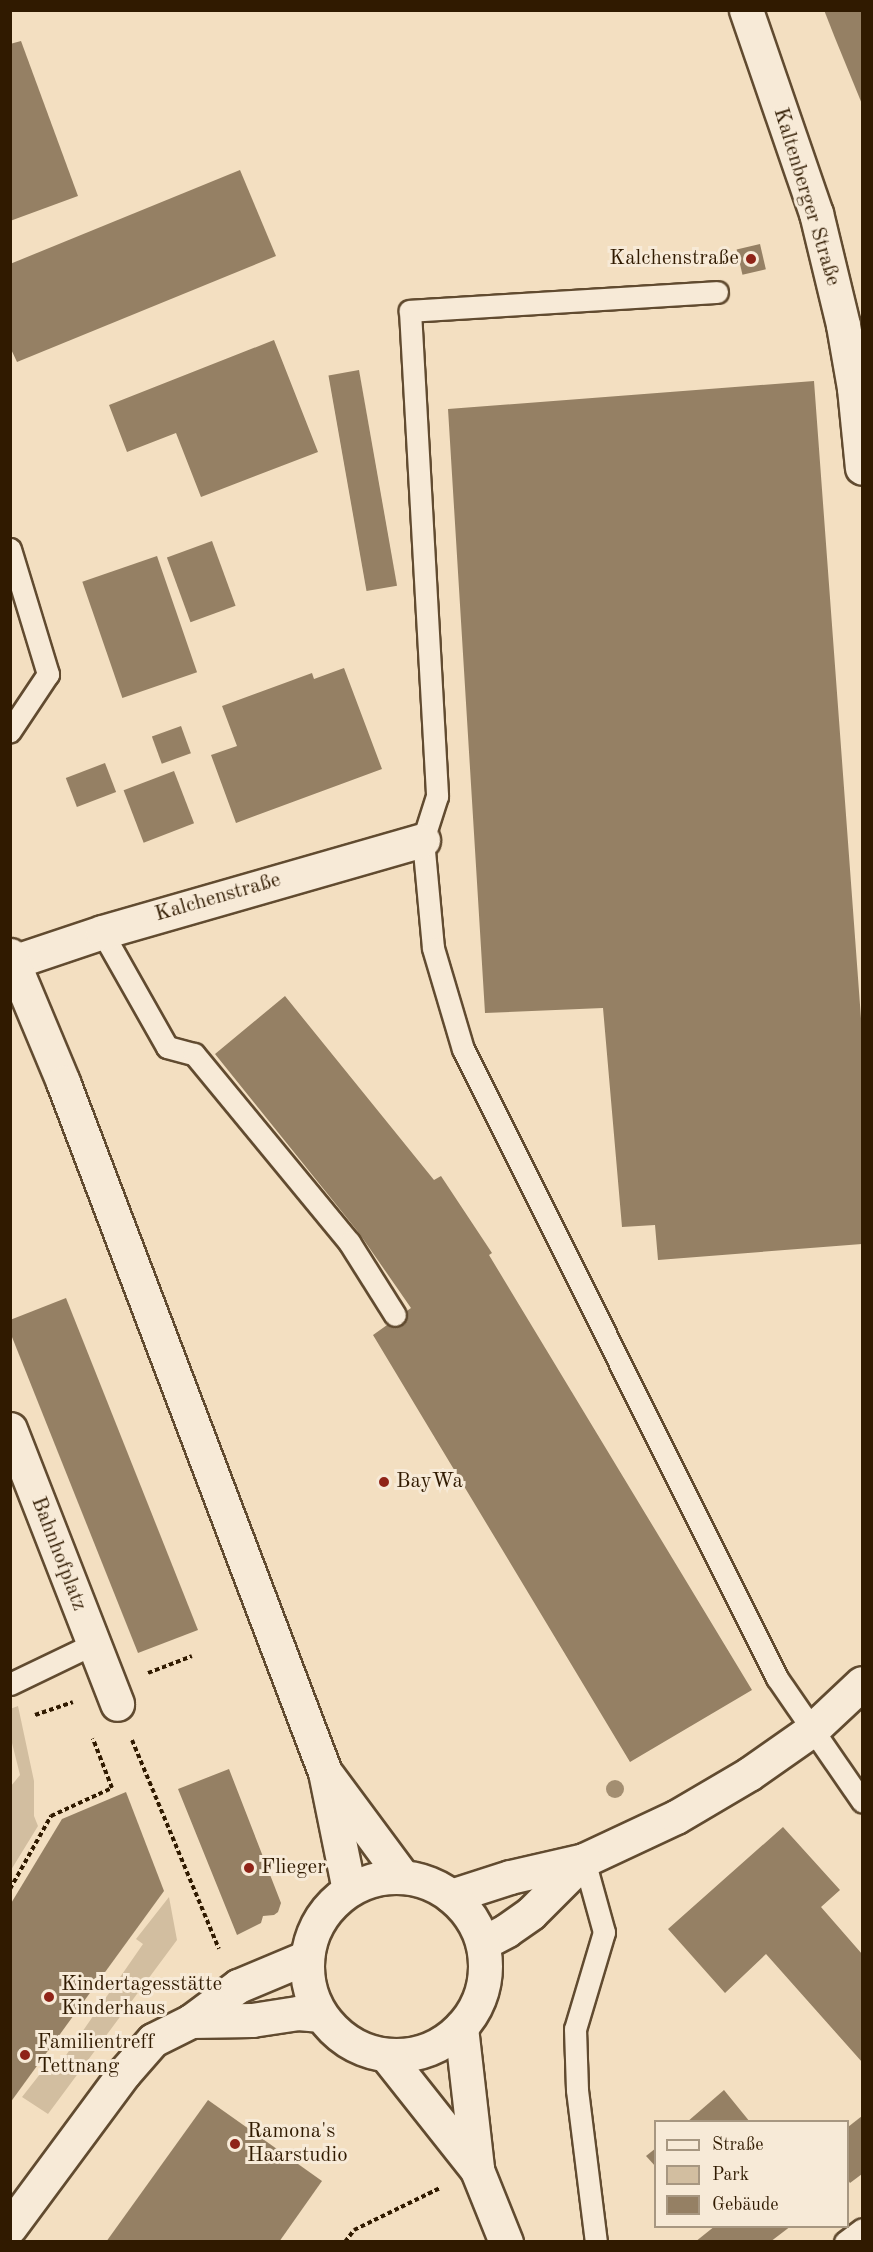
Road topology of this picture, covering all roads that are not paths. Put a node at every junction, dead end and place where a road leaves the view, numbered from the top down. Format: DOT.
graph roads {
  1 [pos="746,10"];
  2 [pos="717,292"];
  3 [pos="858,386"];
  4 [pos="862,468"];
  5 [pos="10,549"];
  6 [pos="10,731"];
  7 [pos="423,840"];
  8 [pos="102,932"];
  9 [pos="12,958"];
  10 [pos="395,1316"];
  11 [pos="10,1429"];
  12 [pos="93,1644"];
  13 [pos="862,1683"];
  14 [pos="10,1684"];
  15 [pos="117,1704"];
  16 [pos="813,1729"];
  17 [pos="325,1772"];
  18 [pos="862,1801"];
  19 [pos="584,1860"];
  20 [pos="402,1876"];
  21 [pos="348,1890"];
  22 [pos="451,1896"];
  23 [pos="483,1944"];
  24 [pos="307,1957"];
  25 [pos="321,2015"];
  26 [pos="191,2021"];
  27 [pos="461,2027"];
  28 [pos="386,2055"];
  29 [pos="477,2170"];
  30 [pos="10,2227"];
  31 [pos="862,2229"];
  32 [pos="506,2241"];
  33 [pos="596,2241"];
  34 [pos="845,2241"];
  1 -- 3 [label="street, Kaltenberger Straße"];
  2 -- 7 [label="lane"];
  3 -- 4 [label="street, Kaltenberger Straße"];
  5 -- 6 [label="lane"];
  7 -- 8 [label="street, Kalchenstraße"];
  7 -- 16 [label="lane"];
  8 -- 9 [label="street, Kalchenstraße"];
  8 -- 10 [label="lane"];
  9 -- 17 [label="street"];
  11 -- 12 [label="street, Bahnhofplatz"];
  12 -- 14 [label="lane"];
  12 -- 15 [label="street, Bahnhofplatz"];
  13 -- 16 [label="street"];
  16 -- 18 [label="lane"];
  16 -- 19 [label="street"];
  17 -- 20 [label="street"];
  17 -- 21 [label="street"];
  19 -- 22 [label="street"];
  19 -- 23 [label="street"];
  19 -- 33 [label="lane"];
  20 -- 21 [label="street"];
  20 -- 22 [label="street"];
  21 -- 24 [label="street"];
  22 -- 23 [label="street"];
  23 -- 27 [label="street"];
  24 -- 25 [label="street"];
  24 -- 26 [label="street"];
  25 -- 26 [label="street"];
  25 -- 28 [label="street"];
  26 -- 30 [label="street"];
  27 -- 28 [label="street"];
  27 -- 29 [label="street"];
  28 -- 29 [label="street"];
  29 -- 32 [label="street"];
  31 -- 34 [label="lane"];
}
